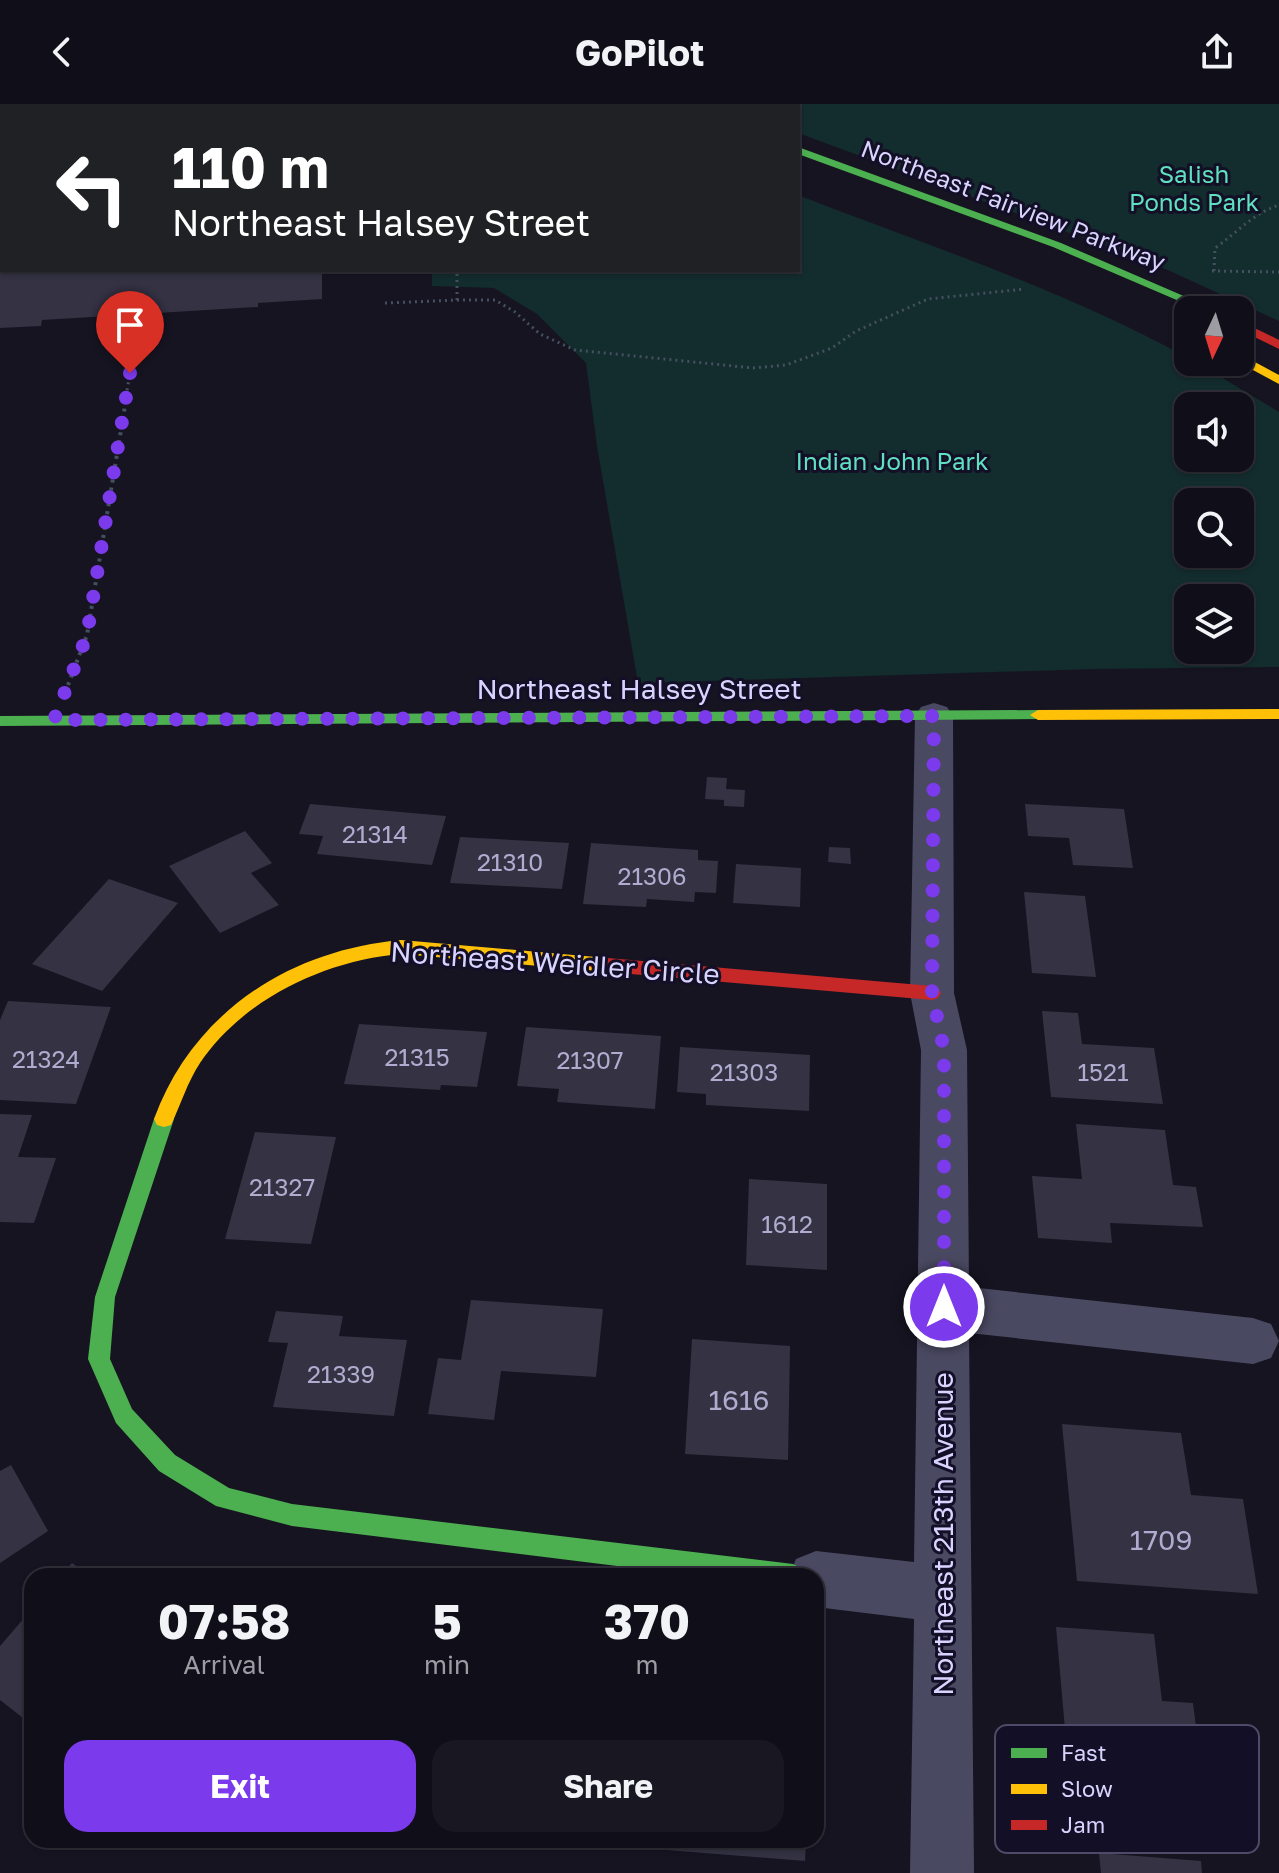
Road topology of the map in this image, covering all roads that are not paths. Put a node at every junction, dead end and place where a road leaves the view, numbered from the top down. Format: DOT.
graph roads {
  1 [pos="800,151"];
  2 [pos="1180,296"];
  3 [pos="1254,332"];
  4 [pos="1279,345"];
  5 [pos="1254,366"];
  6 [pos="1279,380"];
  7 [pos="1279,714"];
  8 [pos="934,716"];
  9 [pos="0,721"];
  10 [pos="932,993"];
  11 [pos="944,1307"];
  12 [pos="1253,1341"];
  13 [pos="727,1568"];
  14 [pos="824,1580"];
  15 [pos="943,1594"];
  16 [pos="942,1873"];
  1 -- 2 [label="main road, Northeast Fairview Parkway"];
  3 -- 4 [label="main road"];
  5 -- 6 [label="main road"];
  7 -- 8 [label="main road, Northeast Halsey Street"];
  8 -- 9 [label="main road, Northeast Halsey Street"];
  8 -- 10 [label="street, Northeast 213th Avenue"];
  10 -- 11 [label="street, Northeast 213th Avenue"];
  10 -- 13 [label="main road, Northeast Weidler Circle"];
  11 -- 12 [label="street"];
  11 -- 15 [label="street, Northeast 213th Avenue"];
  14 -- 15 [label="street"];
  15 -- 16 [label="street, Northeast 213th Avenue"];
}
